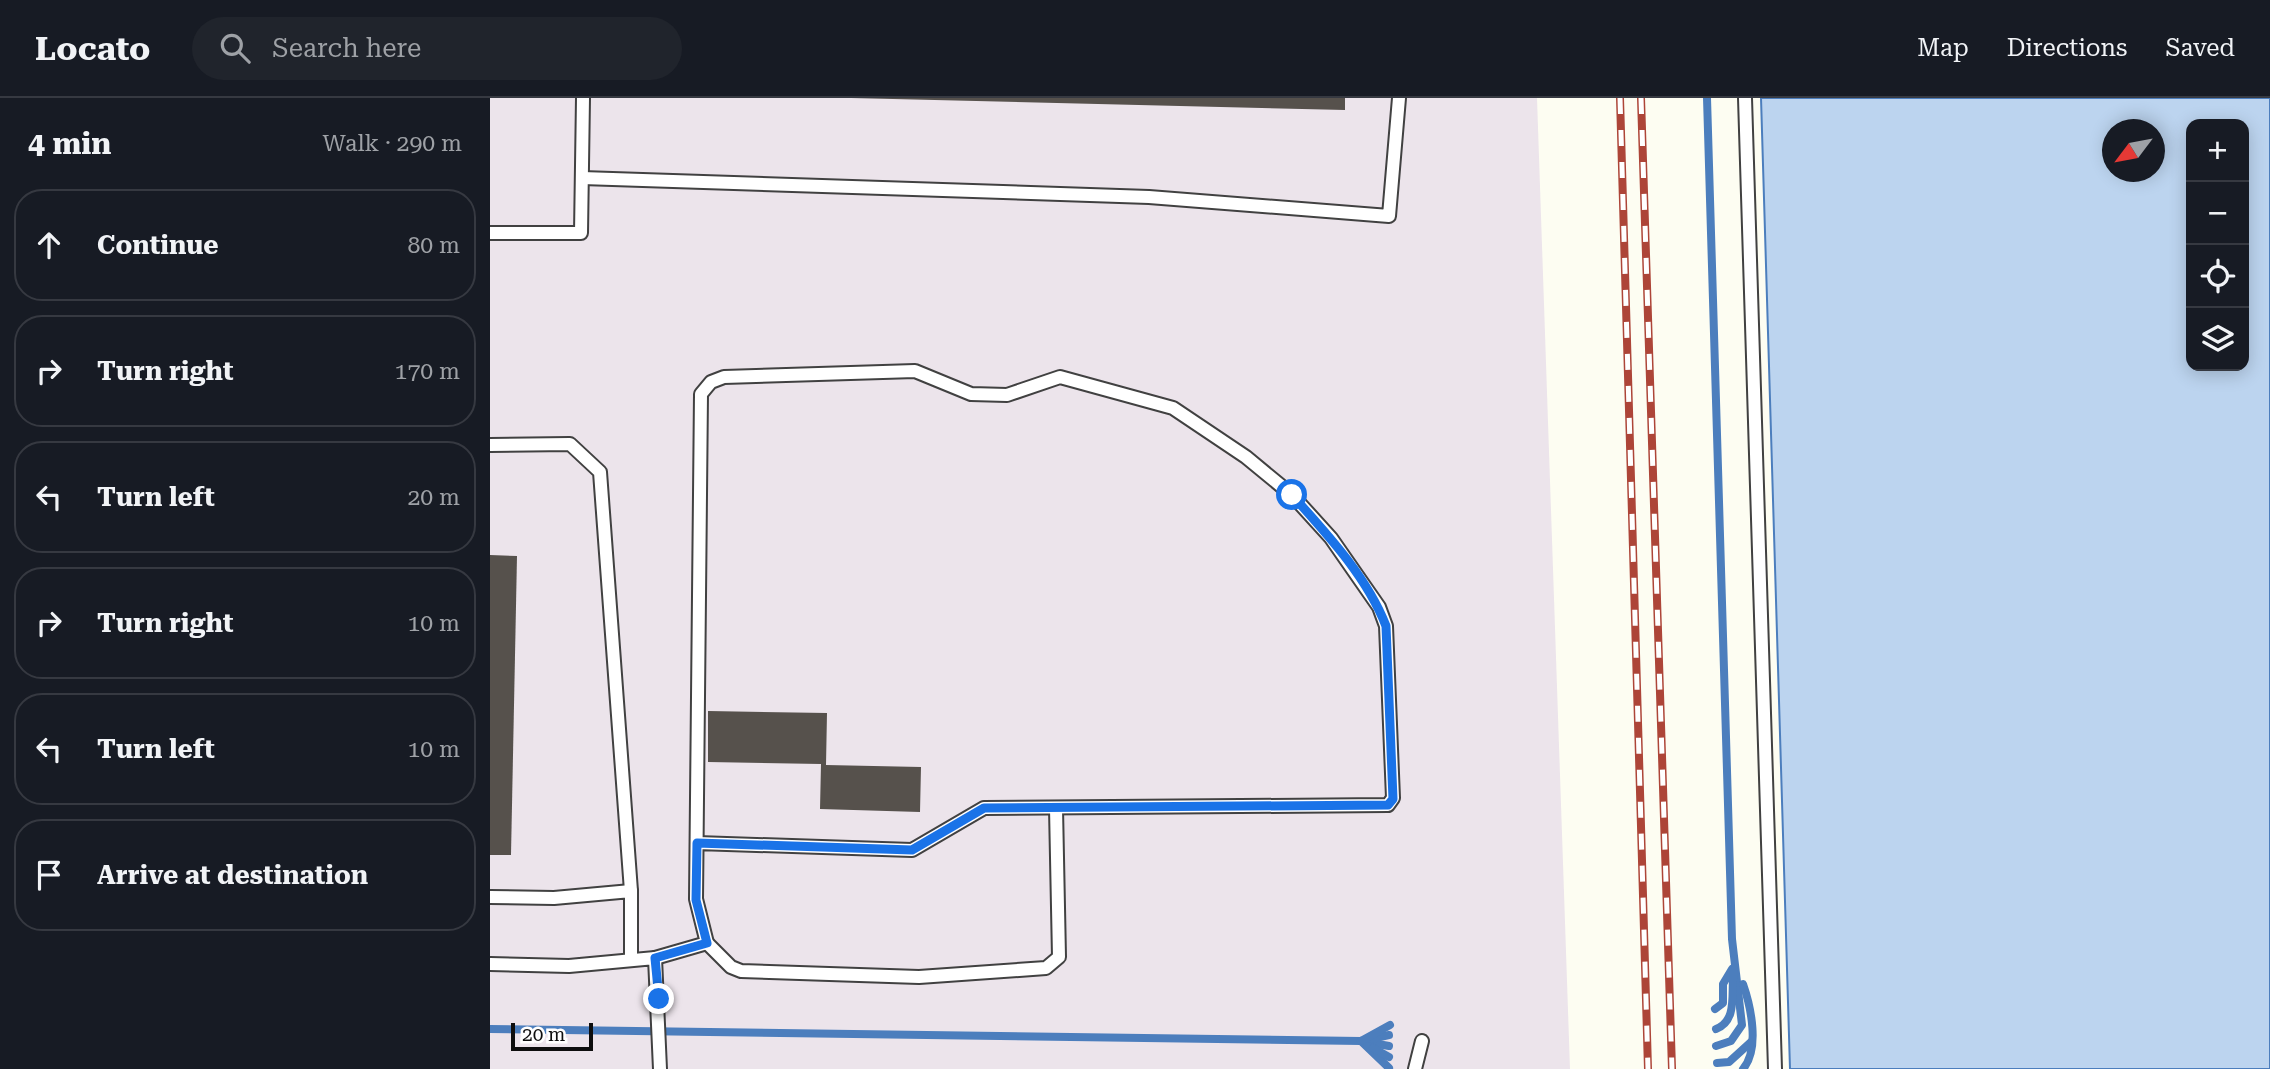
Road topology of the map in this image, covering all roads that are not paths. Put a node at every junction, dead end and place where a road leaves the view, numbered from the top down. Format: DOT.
graph roads {
  1 [pos="583,98"];
  2 [pos="1399,98"];
  3 [pos="1745,98"];
  4 [pos="582,178"];
  5 [pos="490,233"];
  6 [pos="490,445"];
  7 [pos="1056,808"];
  8 [pos="697,843"];
  9 [pos="631,891"];
  10 [pos="490,897"];
  11 [pos="707,943"];
  12 [pos="631,958"];
  13 [pos="655,958"];
  14 [pos="490,964"];
  15 [pos="1422,1041"];
  16 [pos="660,1068"];
  17 [pos="1415,1069"];
  18 [pos="1775,1069"];
  1 -- 4 [label="lane"];
  2 -- 4 [label="lane"];
  3 -- 18 [label="lane"];
  4 -- 5 [label="lane"];
  6 -- 9 [label="lane"];
  7 -- 8 [label="lane"];
  7 -- 8 [label="lane"];
  7 -- 11 [label="lane"];
  8 -- 11 [label="lane"];
  9 -- 10 [label="lane"];
  9 -- 12 [label="lane"];
  11 -- 13 [label="lane"];
  12 -- 13 [label="lane"];
  12 -- 14 [label="lane"];
  13 -- 16 [label="lane"];
  15 -- 17 [label="lane"];
}
